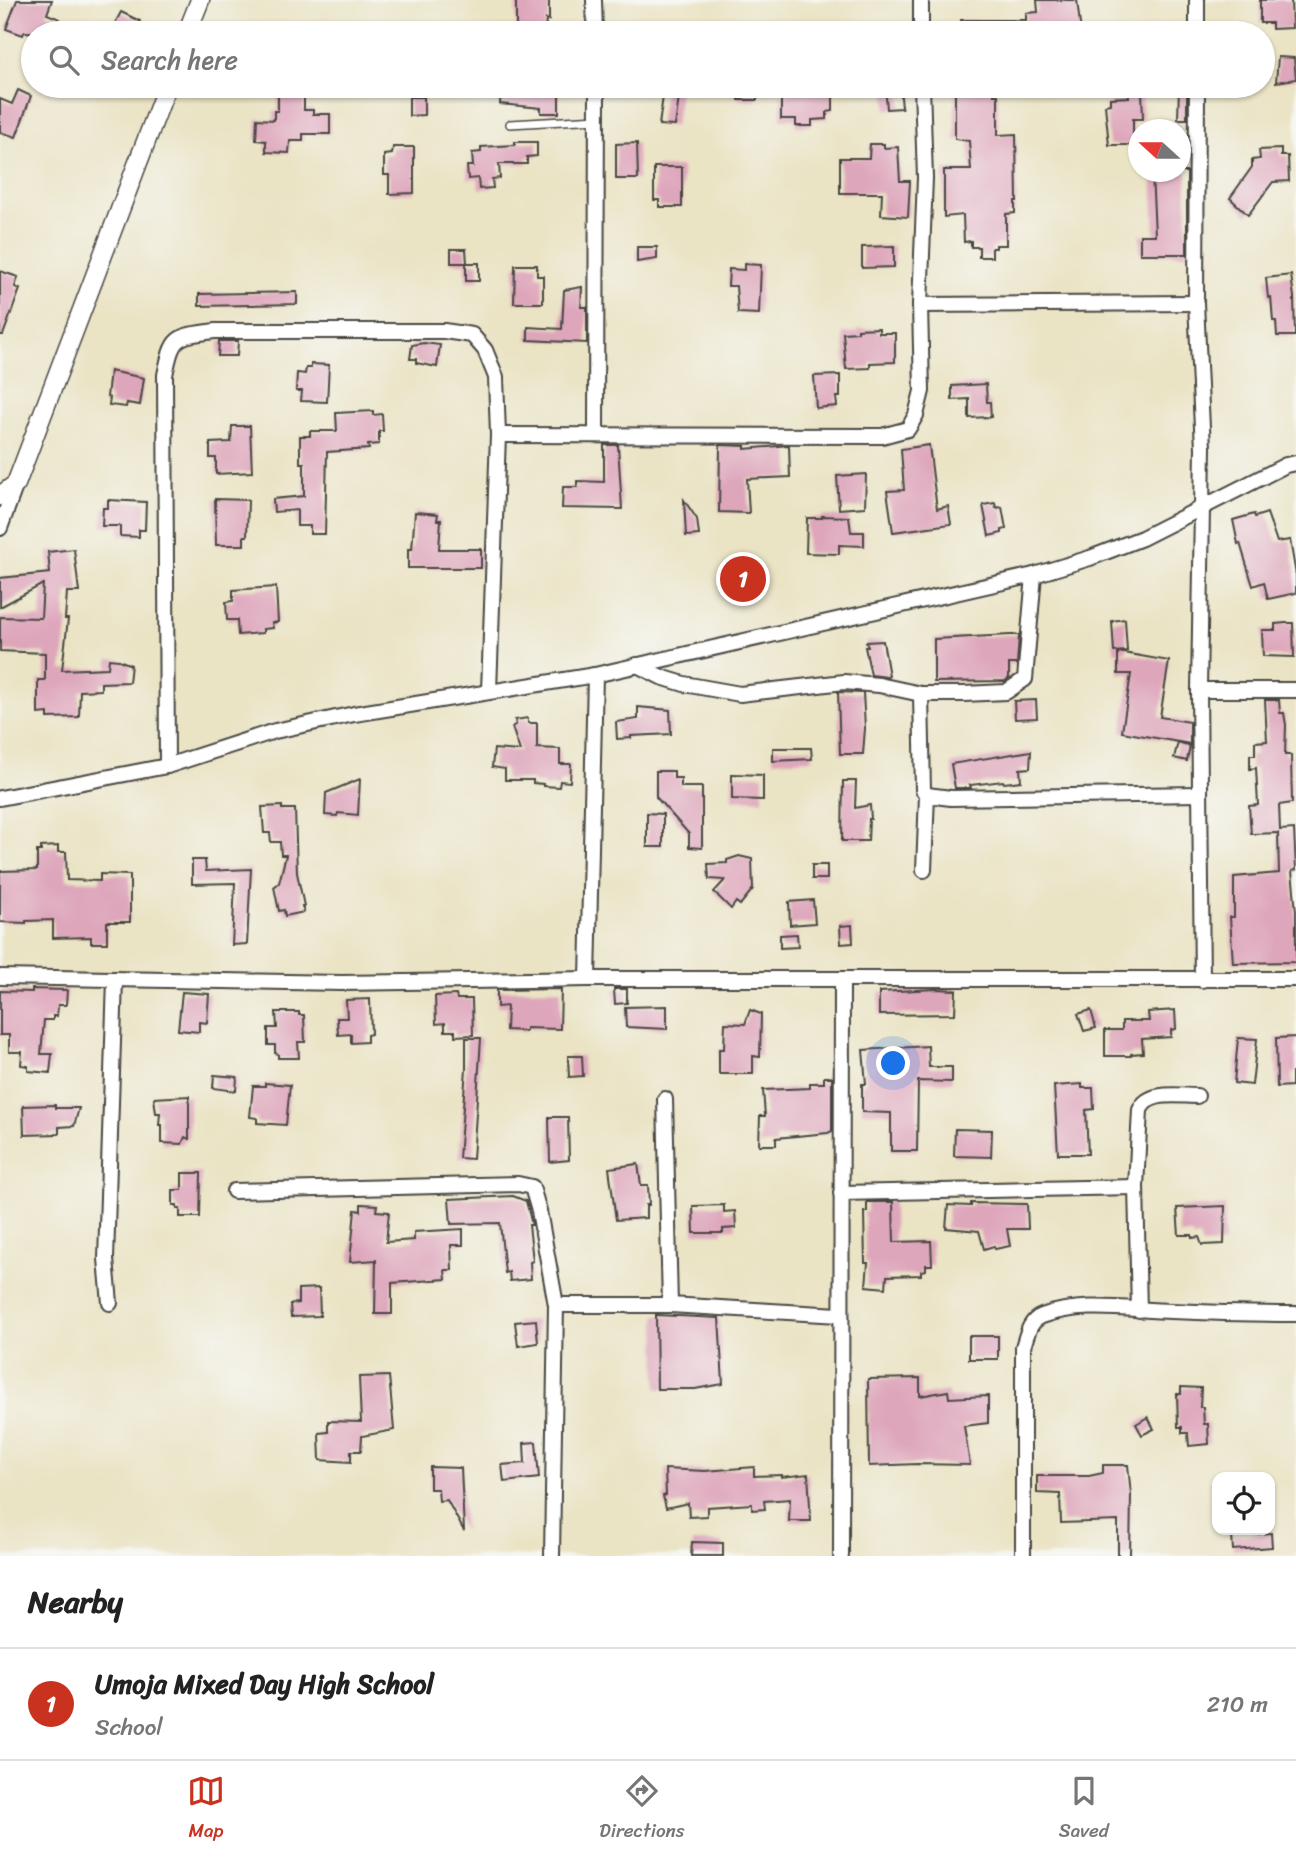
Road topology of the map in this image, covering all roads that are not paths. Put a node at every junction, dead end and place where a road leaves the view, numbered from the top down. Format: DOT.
graph roads {
  1 [pos="200,0"];
  2 [pos="594,0"];
  3 [pos="921,0"];
  4 [pos="1197,0"];
  5 [pos="192,21"];
  6 [pos="595,21"];
  7 [pos="921,21"];
  8 [pos="1197,21"];
  9 [pos="162,98"];
  10 [pos="598,98"];
  11 [pos="922,98"];
  12 [pos="1197,98"];
  13 [pos="599,119"];
  14 [pos="510,124"];
  15 [pos="1196,303"];
  16 [pos="920,305"];
  17 [pos="596,434"];
  18 [pos="498,435"];
  19 [pos="1296,463"];
  20 [pos="16,484"];
  21 [pos="0,496"];
  22 [pos="1203,508"];
  23 [pos="0,528"];
  24 [pos="1034,575"];
  25 [pos="637,665"];
  26 [pos="595,675"];
  27 [pos="1199,690"];
  28 [pos="1296,690"];
  29 [pos="489,691"];
  30 [pos="921,694"];
  31 [pos="167,766"];
  32 [pos="1199,794"];
  33 [pos="927,795"];
  34 [pos="0,798"];
  35 [pos="924,870"];
  36 [pos="0,977"];
  37 [pos="115,979"];
  38 [pos="588,979"];
  39 [pos="1296,979"];
  40 [pos="842,980"];
  41 [pos="1202,980"];
  42 [pos="1198,1096"];
  43 [pos="665,1099"];
  44 [pos="1136,1187"];
  45 [pos="234,1191"];
  46 [pos="841,1193"];
  47 [pos="110,1303"];
  48 [pos="556,1305"];
  49 [pos="670,1305"];
  50 [pos="1139,1310"];
  51 [pos="1296,1314"];
  52 [pos="839,1315"];
  53 [pos="552,1556"];
  54 [pos="841,1556"];
  55 [pos="1023,1556"];
  1 -- 5 [label="street"];
  2 -- 6 [label="street"];
  3 -- 7 [label="street"];
  4 -- 8 [label="street"];
  9 -- 20 [label="street"];
  10 -- 13 [label="street"];
  11 -- 16 [label="street"];
  12 -- 15 [label="street"];
  13 -- 14 [label="lane"];
  13 -- 17 [label="street"];
  15 -- 16 [label="street"];
  15 -- 22 [label="street"];
  16 -- 17 [label="street"];
  17 -- 18 [label="street"];
  18 -- 29 [label="street"];
  18 -- 31 [label="street"];
  19 -- 22 [label="street"];
  20 -- 21 [label="street"];
  20 -- 23 [label="street"];
  22 -- 24 [label="street"];
  22 -- 27 [label="street"];
  24 -- 25 [label="street"];
  24 -- 30 [label="street"];
  25 -- 26 [label="street"];
  25 -- 30 [label="street"];
  26 -- 29 [label="street"];
  26 -- 38 [label="street"];
  27 -- 28 [label="street"];
  27 -- 32 [label="street"];
  29 -- 31 [label="street"];
  30 -- 33 [label="street"];
  31 -- 34 [label="street"];
  32 -- 33 [label="street"];
  32 -- 41 [label="street"];
  33 -- 35 [label="street"];
  36 -- 37 [label="street"];
  37 -- 38 [label="street"];
  37 -- 47 [label="street"];
  38 -- 40 [label="street"];
  39 -- 41 [label="street"];
  40 -- 41 [label="street"];
  40 -- 46 [label="street"];
  42 -- 44 [label="street"];
  43 -- 49 [label="street"];
  44 -- 46 [label="street"];
  44 -- 50 [label="street"];
  45 -- 48 [label="street"];
  46 -- 52 [label="street"];
  48 -- 49 [label="street"];
  48 -- 53 [label="street"];
  49 -- 52 [label="street"];
  50 -- 51 [label="street"];
  50 -- 55 [label="street"];
  52 -- 54 [label="street"];
}
